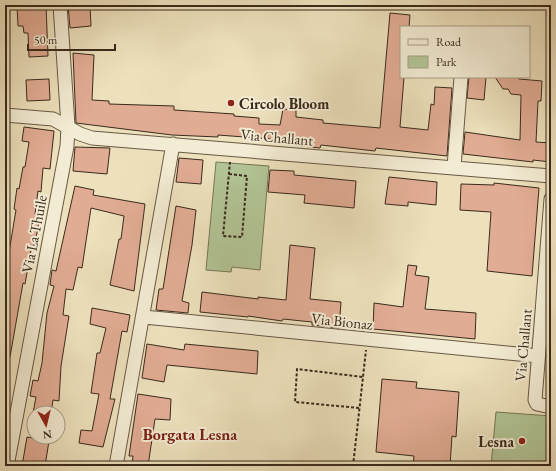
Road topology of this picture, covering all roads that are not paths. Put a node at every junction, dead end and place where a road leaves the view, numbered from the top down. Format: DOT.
graph roads {
  1 [pos="60,5"];
  2 [pos="461,78"];
  3 [pos="5,115"];
  4 [pos="68,126"];
  5 [pos="173,144"];
  6 [pos="454,167"];
  7 [pos="551,176"];
  8 [pos="551,199"];
  9 [pos="547,293"];
  10 [pos="144,318"];
  11 [pos="538,356"];
  12 [pos="551,406"];
  13 [pos="7,466"];
  14 [pos="116,466"];
  1 -- 4 [label="street, Via La Thuile"];
  2 -- 6 [label="street"];
  3 -- 4 [label="street, Via Challant"];
  4 -- 5 [label="street, Via Challant"];
  4 -- 13 [label="street, Via La Thuile"];
  5 -- 6 [label="street, Via Challant"];
  5 -- 10 [label="street"];
  6 -- 7 [label="street, Via Challant"];
  8 -- 9 [label="street, Via Challant"];
  9 -- 11 [label="street, Via Challant"];
  10 -- 11 [label="street, Via Bionaz"];
  10 -- 14 [label="street"];
  11 -- 12 [label="street, Via Challant"];
}
